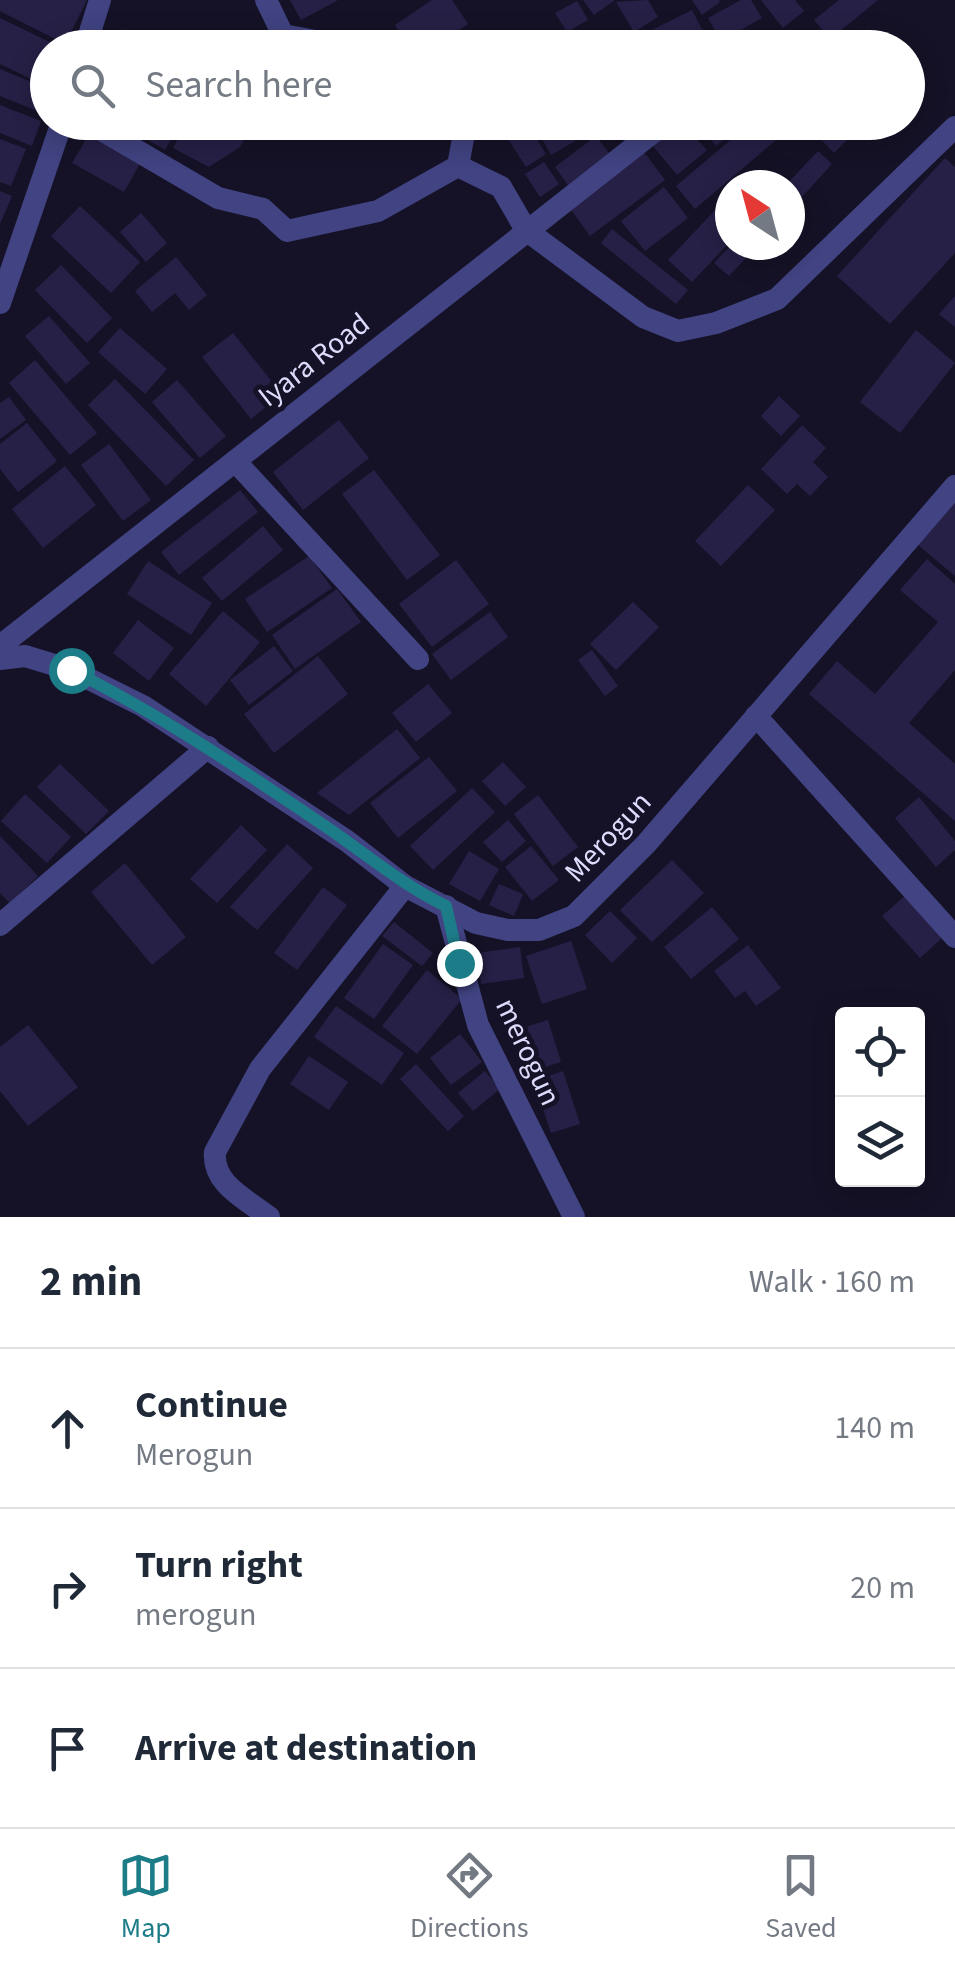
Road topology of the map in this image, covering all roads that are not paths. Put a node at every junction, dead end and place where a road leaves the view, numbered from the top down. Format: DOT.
graph roads {
  1 [pos="100,0"];
  2 [pos="266,0"];
  3 [pos="91,30"];
  4 [pos="281,30"];
  5 [pos="955,126"];
  6 [pos="55,140"];
  7 [pos="119,140"];
  8 [pos="463,140"];
  9 [pos="643,140"];
  10 [pos="458,166"];
  11 [pos="526,230"];
  12 [pos="6,260"];
  13 [pos="0,303"];
  14 [pos="235,460"];
  15 [pos="955,486"];
  16 [pos="0,646"];
  17 [pos="0,658"];
  18 [pos="418,659"];
  19 [pos="756,716"];
  20 [pos="208,747"];
  21 [pos="405,886"];
  22 [pos="446,906"];
  23 [pos="0,924"];
  24 [pos="955,937"];
  25 [pos="269,1217"];
  26 [pos="574,1217"];
  1 -- 3 [label="street"];
  2 -- 4 [label="street"];
  5 -- 11 [label="street"];
  6 -- 12 [label="street"];
  7 -- 10 [label="street"];
  8 -- 10 [label="street"];
  9 -- 11 [label="street, Iyara Road"];
  10 -- 11 [label="street"];
  11 -- 14 [label="street, Iyara Road"];
  12 -- 13 [label="street"];
  14 -- 16 [label="street, Iyara Road"];
  14 -- 18 [label="street"];
  15 -- 19 [label="street, Merogun"];
  17 -- 20 [label="street, Merogun"];
  19 -- 22 [label="street, Merogun"];
  19 -- 24 [label="street"];
  20 -- 21 [label="street, Merogun"];
  20 -- 23 [label="street"];
  21 -- 22 [label="street, Merogun"];
  21 -- 25 [label="street"];
  22 -- 26 [label="street, merogun"];
}
